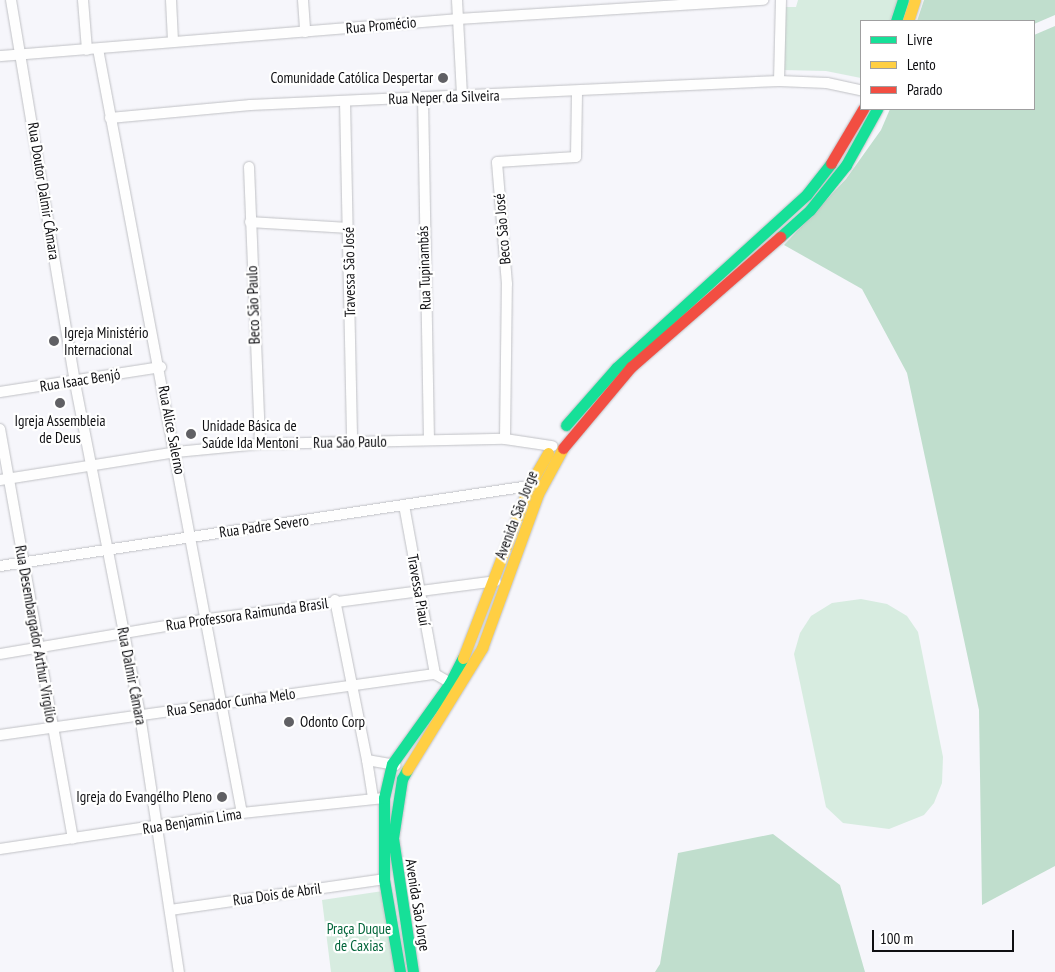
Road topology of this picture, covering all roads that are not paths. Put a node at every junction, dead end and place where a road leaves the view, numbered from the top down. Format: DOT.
graph roads {
  1 [pos="11,0"];
  2 [pos="83,0"];
  3 [pos="171,0"];
  4 [pos="303,0"];
  5 [pos="458,0"];
  6 [pos="763,0"];
  7 [pos="781,0"];
  8 [pos="903,0"];
  9 [pos="915,0"];
  10 [pos="626,4"];
  11 [pos="458,19"];
  12 [pos="896,20"];
  13 [pos="908,20"];
  14 [pos="305,32"];
  15 [pos="173,42"];
  16 [pos="98,49"];
  17 [pos="87,50"];
  18 [pos="19,55"];
  19 [pos="0,56"];
  20 [pos="780,81"];
  21 [pos="860,90"];
  22 [pos="577,92"];
  23 [pos="462,95"];
  24 [pos="423,97"];
  25 [pos="345,101"];
  26 [pos="861,110"];
  27 [pos="876,110"];
  28 [pos="110,118"];
  29 [pos="249,167"];
  30 [pos="250,222"];
  31 [pos="348,228"];
  32 [pos="160,367"];
  33 [pos="75,383"];
  34 [pos="0,392"];
  35 [pos="0,429"];
  36 [pos="505,439"];
  37 [pos="429,440"];
  38 [pos="352,442"];
  39 [pos="260,444"];
  40 [pos="552,446"];
  41 [pos="176,452"];
  42 [pos="92,466"];
  43 [pos="5,480"];
  44 [pos="529,486"];
  45 [pos="404,505"];
  46 [pos="193,536"];
  47 [pos="107,548"];
  48 [pos="24,562"];
  49 [pos="0,566"];
  50 [pos="496,581"];
  51 [pos="418,589"];
  52 [pos="335,600"];
  53 [pos="208,619"];
  54 [pos="123,633"];
  55 [pos="40,648"];
  56 [pos="0,654"];
  57 [pos="434,674"];
  58 [pos="352,686"];
  59 [pos="454,686"];
  60 [pos="223,701"];
  61 [pos="140,715"];
  62 [pos="52,728"];
  63 [pos="0,735"];
  64 [pos="368,760"];
  65 [pos="392,764"];
  66 [pos="407,768"];
  67 [pos="378,798"];
  68 [pos="242,813"];
  69 [pos="158,827"];
  70 [pos="73,838"];
  71 [pos="0,849"];
  72 [pos="384,879"];
  73 [pos="170,910"];
  74 [pos="179,972"];
  75 [pos="400,972"];
  76 [pos="413,972"];
  1 -- 18 [label="street, Rua Doutor Dalmir CÂmara"];
  2 -- 17 [label="street"];
  3 -- 15 [label="street"];
  4 -- 14 [label="street"];
  5 -- 11 [label="street"];
  6 -- 10 [label="street, Rua Promécio"];
  7 -- 20 [label="street"];
  8 -- 12 [label="main road"];
  9 -- 13 [label="main road"];
  10 -- 11 [label="street, Rua Promécio"];
  11 -- 14 [label="street, Rua Promécio"];
  11 -- 23 [label="street"];
  14 -- 15 [label="street, Rua Promécio"];
  15 -- 16 [label="street, Rua Promécio"];
  16 -- 17 [label="street, Rua Promécio"];
  16 -- 28 [label="street, Rua Alice Salerno"];
  17 -- 18 [label="street, Rua Promécio"];
  18 -- 19 [label="street, Rua Promécio"];
  18 -- 33 [label="street, Rua Doutor Dalmir CÂmara"];
  20 -- 21 [label="street, Rua Neper da Silveira"];
  20 -- 22 [label="street, Rua Neper da Silveira"];
  22 -- 23 [label="street, Rua Neper da Silveira"];
  22 -- 36 [label="street, Beco São José"];
  23 -- 24 [label="street, Rua Neper da Silveira"];
  24 -- 25 [label="street, Rua Neper da Silveira"];
  24 -- 37 [label="street, Rua Tupinambás"];
  25 -- 28 [label="street, Rua Neper da Silveira"];
  25 -- 31 [label="street, Travessa São José"];
  26 -- 40 [label="main road, Avenida São Jorge"];
  27 -- 59 [label="main road, Avenida São Jorge"];
  28 -- 32 [label="street, Rua Alice Salerno"];
  29 -- 30 [label="street, Beco São Paulo"];
  30 -- 31 [label="street"];
  30 -- 39 [label="street, Beco São Paulo"];
  31 -- 38 [label="street, Travessa São José"];
  32 -- 33 [label="street, Rua Isaac Benjó"];
  32 -- 41 [label="street, Rua Alice Salerno"];
  33 -- 34 [label="street, Rua Isaac Benjó"];
  33 -- 42 [label="street, Rua Dalmir Câmara"];
  35 -- 43 [label="street, Rua Desembargador Arthur Virgílio"];
  36 -- 37 [label="street, Rua São Paulo"];
  36 -- 40 [label="street, Rua São Paulo"];
  37 -- 38 [label="street, Rua São Paulo"];
  38 -- 39 [label="street, Rua São Paulo"];
  39 -- 41 [label="street, Rua São Paulo"];
  40 -- 44 [label="main road, Avenida São Jorge"];
  41 -- 42 [label="street, Rua São Paulo"];
  41 -- 46 [label="street, Rua Alice Salerno"];
  42 -- 43 [label="street, Rua São Paulo"];
  42 -- 47 [label="street, Rua Dalmir Câmara"];
  43 -- 48 [label="street, Rua Desembargador Arthur Virgílio"];
  44 -- 45 [label="street, Rua Padre Severo"];
  44 -- 50 [label="main road, Avenida São Jorge"];
  45 -- 46 [label="street, Rua Padre Severo"];
  45 -- 51 [label="street, Travessa Piauí"];
  46 -- 47 [label="street, Rua Padre Severo"];
  46 -- 53 [label="street, Rua Alice Salerno"];
  47 -- 48 [label="street, Rua Padre Severo"];
  47 -- 54 [label="street, Rua Dalmir Câmara"];
  48 -- 49 [label="street, Rua Padre Severo"];
  48 -- 55 [label="street, Rua Desembargador Arthur Virgílio"];
  50 -- 51 [label="street, Rua Professora Raimunda Brasil"];
  50 -- 59 [label="main road, Avenida São Jorge"];
  51 -- 52 [label="street, Rua Professora Raimunda Brasil"];
  51 -- 57 [label="street, Travessa Piauí"];
  52 -- 53 [label="street, Rua Professora Raimunda Brasil"];
  52 -- 58 [label="street"];
  53 -- 54 [label="street, Rua Professora Raimunda Brasil"];
  53 -- 60 [label="street, Rua Alice Salerno"];
  54 -- 55 [label="street, Rua Professora Raimunda Brasil"];
  54 -- 61 [label="street, Rua Dalmir Câmara"];
  55 -- 56 [label="street, Rua Professora Raimunda Brasil"];
  55 -- 62 [label="street, Rua Desembargador Arthur Virgílio"];
  57 -- 58 [label="street, Rua Senador Cunha Melo"];
  57 -- 59 [label="street"];
  58 -- 60 [label="street, Rua Senador Cunha Melo"];
  58 -- 64 [label="street"];
  59 -- 65 [label="main road, Avenida São Jorge"];
  59 -- 66 [label="main road, Avenida São Jorge"];
  60 -- 61 [label="street, Rua Senador Cunha Melo"];
  60 -- 68 [label="street, Rua Alice Salerno"];
  61 -- 62 [label="street, Rua Senador Cunha Melo"];
  61 -- 69 [label="street, Rua Dalmir Câmara"];
  62 -- 63 [label="street, Rua Senador Cunha Melo"];
  62 -- 70 [label="street, Rua Desembargador Arthur Virgílio"];
  64 -- 65 [label="street"];
  64 -- 67 [label="street"];
  65 -- 66 [label="street"];
  65 -- 67 [label="main road, Avenida São Jorge"];
  66 -- 76 [label="main road, Avenida São Jorge"];
  67 -- 68 [label="street, Rua Benjamin Lima"];
  67 -- 72 [label="main road, Avenida São Jorge"];
  68 -- 69 [label="street, Rua Benjamin Lima"];
  69 -- 70 [label="street, Rua Benjamin Lima"];
  69 -- 73 [label="street, Rua Dalmir Câmara"];
  70 -- 71 [label="street, Rua Benjamin Lima"];
  72 -- 73 [label="street, Rua Dois de Abril"];
  72 -- 75 [label="main road, Avenida São Jorge"];
  73 -- 74 [label="street, Rua Dalmir Câmara"];
}
